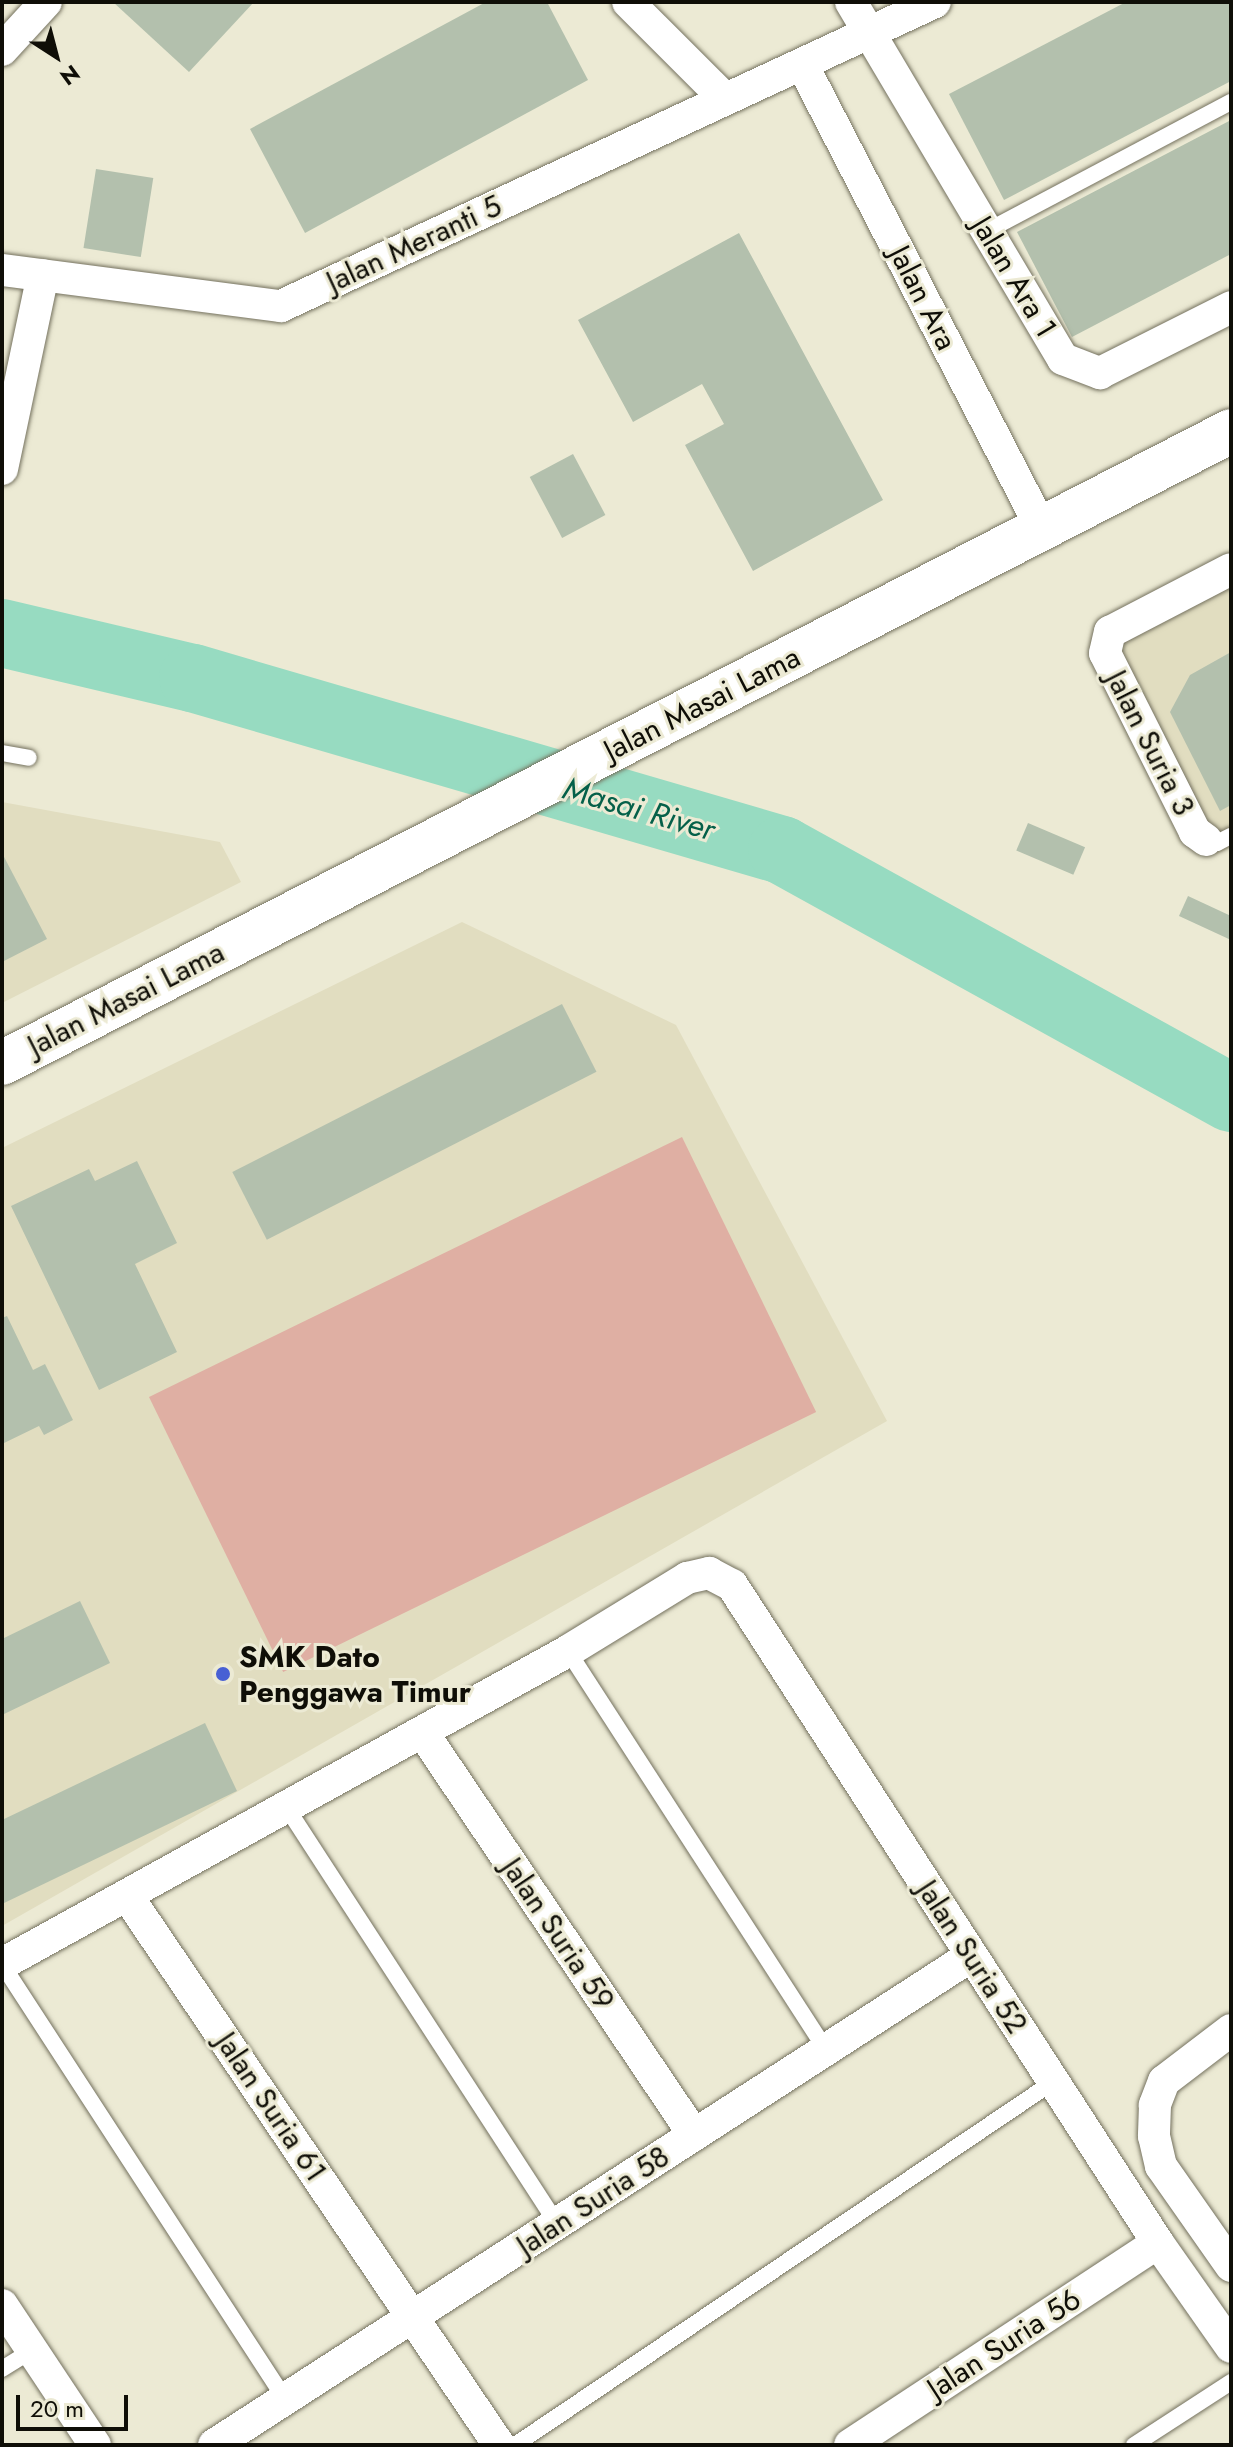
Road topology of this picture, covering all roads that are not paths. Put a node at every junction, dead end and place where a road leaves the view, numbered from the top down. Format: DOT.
graph roads {
  1 [pos="46,2"];
  2 [pos="628,2"];
  3 [pos="851,2"];
  4 [pos="935,2"];
  5 [pos="870,35"];
  6 [pos="2,50"];
  7 [pos="803,66"];
  8 [pos="725,99"];
  9 [pos="1231,102"];
  10 [pos="987,231"];
  11 [pos="2,270"];
  12 [pos="43,275"];
  13 [pos="1231,307"];
  14 [pos="1231,431"];
  15 [pos="2,469"];
  16 [pos="1042,529"];
  17 [pos="1231,569"];
  18 [pos="2,753"];
  19 [pos="29,758"];
  20 [pos="1219,838"];
  21 [pos="6,1053"];
  22 [pos="568,1651"];
  23 [pos="423,1733"];
  24 [pos="287,1808"];
  25 [pos="128,1897"];
  26 [pos="971,1956"];
  27 [pos="2,1964"];
  28 [pos="1231,2030"];
  29 [pos="826,2050"];
  30 [pos="1053,2082"];
  31 [pos="694,2135"];
  32 [pos="1161,2166"];
  33 [pos="1125,2192"];
  34 [pos="557,2224"];
  35 [pos="1158,2243"];
  36 [pos="1231,2266"];
  37 [pos="2,2305"];
  38 [pos="415,2317"];
  39 [pos="1231,2347"];
  40 [pos="32,2350"];
  41 [pos="2,2369"];
  42 [pos="1231,2382"];
  43 [pos="285,2399"];
  44 [pos="95,2445"];
  45 [pos="214,2445"];
  46 [pos="499,2445"];
  47 [pos="515,2445"];
  48 [pos="850,2445"];
  49 [pos="1134,2445"];
  1 -- 6 [label="street"];
  2 -- 8 [label="street"];
  3 -- 5 [label="street, Jalan Ara 1"];
  4 -- 5 [label="street, Jalan Meranti 5"];
  5 -- 7 [label="street, Jalan Meranti 5"];
  5 -- 10 [label="street, Jalan Ara 1"];
  7 -- 8 [label="street, Jalan Meranti 5"];
  7 -- 16 [label="street, Jalan Ara"];
  8 -- 12 [label="street, Jalan Meranti 5"];
  9 -- 10 [label="lane"];
  10 -- 13 [label="street, Jalan Ara 1"];
  11 -- 12 [label="street, Jalan Meranti 5"];
  12 -- 15 [label="street"];
  14 -- 16 [label="main road, Jalan Masai Lama"];
  16 -- 21 [label="main road, Jalan Masai Lama"];
  17 -- 20 [label="street, Jalan Suria 3"];
  18 -- 19 [label="lane"];
  22 -- 23 [label="street"];
  22 -- 26 [label="street, Jalan Suria 52"];
  22 -- 29 [label="lane"];
  23 -- 24 [label="street"];
  23 -- 31 [label="street, Jalan Suria 59"];
  24 -- 25 [label="street"];
  24 -- 34 [label="lane"];
  25 -- 27 [label="street"];
  25 -- 38 [label="street, Jalan Suria 61"];
  26 -- 29 [label="street, Jalan Suria 58"];
  26 -- 30 [label="street, Jalan Suria 52"];
  27 -- 43 [label="lane"];
  28 -- 32 [label="street"];
  29 -- 31 [label="street, Jalan Suria 58"];
  30 -- 33 [label="street, Jalan Suria 52"];
  30 -- 47 [label="lane"];
  31 -- 34 [label="street, Jalan Suria 58"];
  32 -- 33 [label="street"];
  32 -- 36 [label="street"];
  33 -- 35 [label="street, Jalan Suria 52"];
  34 -- 38 [label="street, Jalan Suria 58"];
  35 -- 39 [label="street, Jalan Suria 52"];
  35 -- 48 [label="street, Jalan Suria 56"];
  37 -- 40 [label="street"];
  38 -- 43 [label="street, Jalan Suria 58"];
  38 -- 46 [label="street, Jalan Suria 61"];
  40 -- 41 [label="lane"];
  40 -- 44 [label="street"];
  42 -- 49 [label="lane"];
  43 -- 45 [label="street, Jalan Suria 58"];
}
